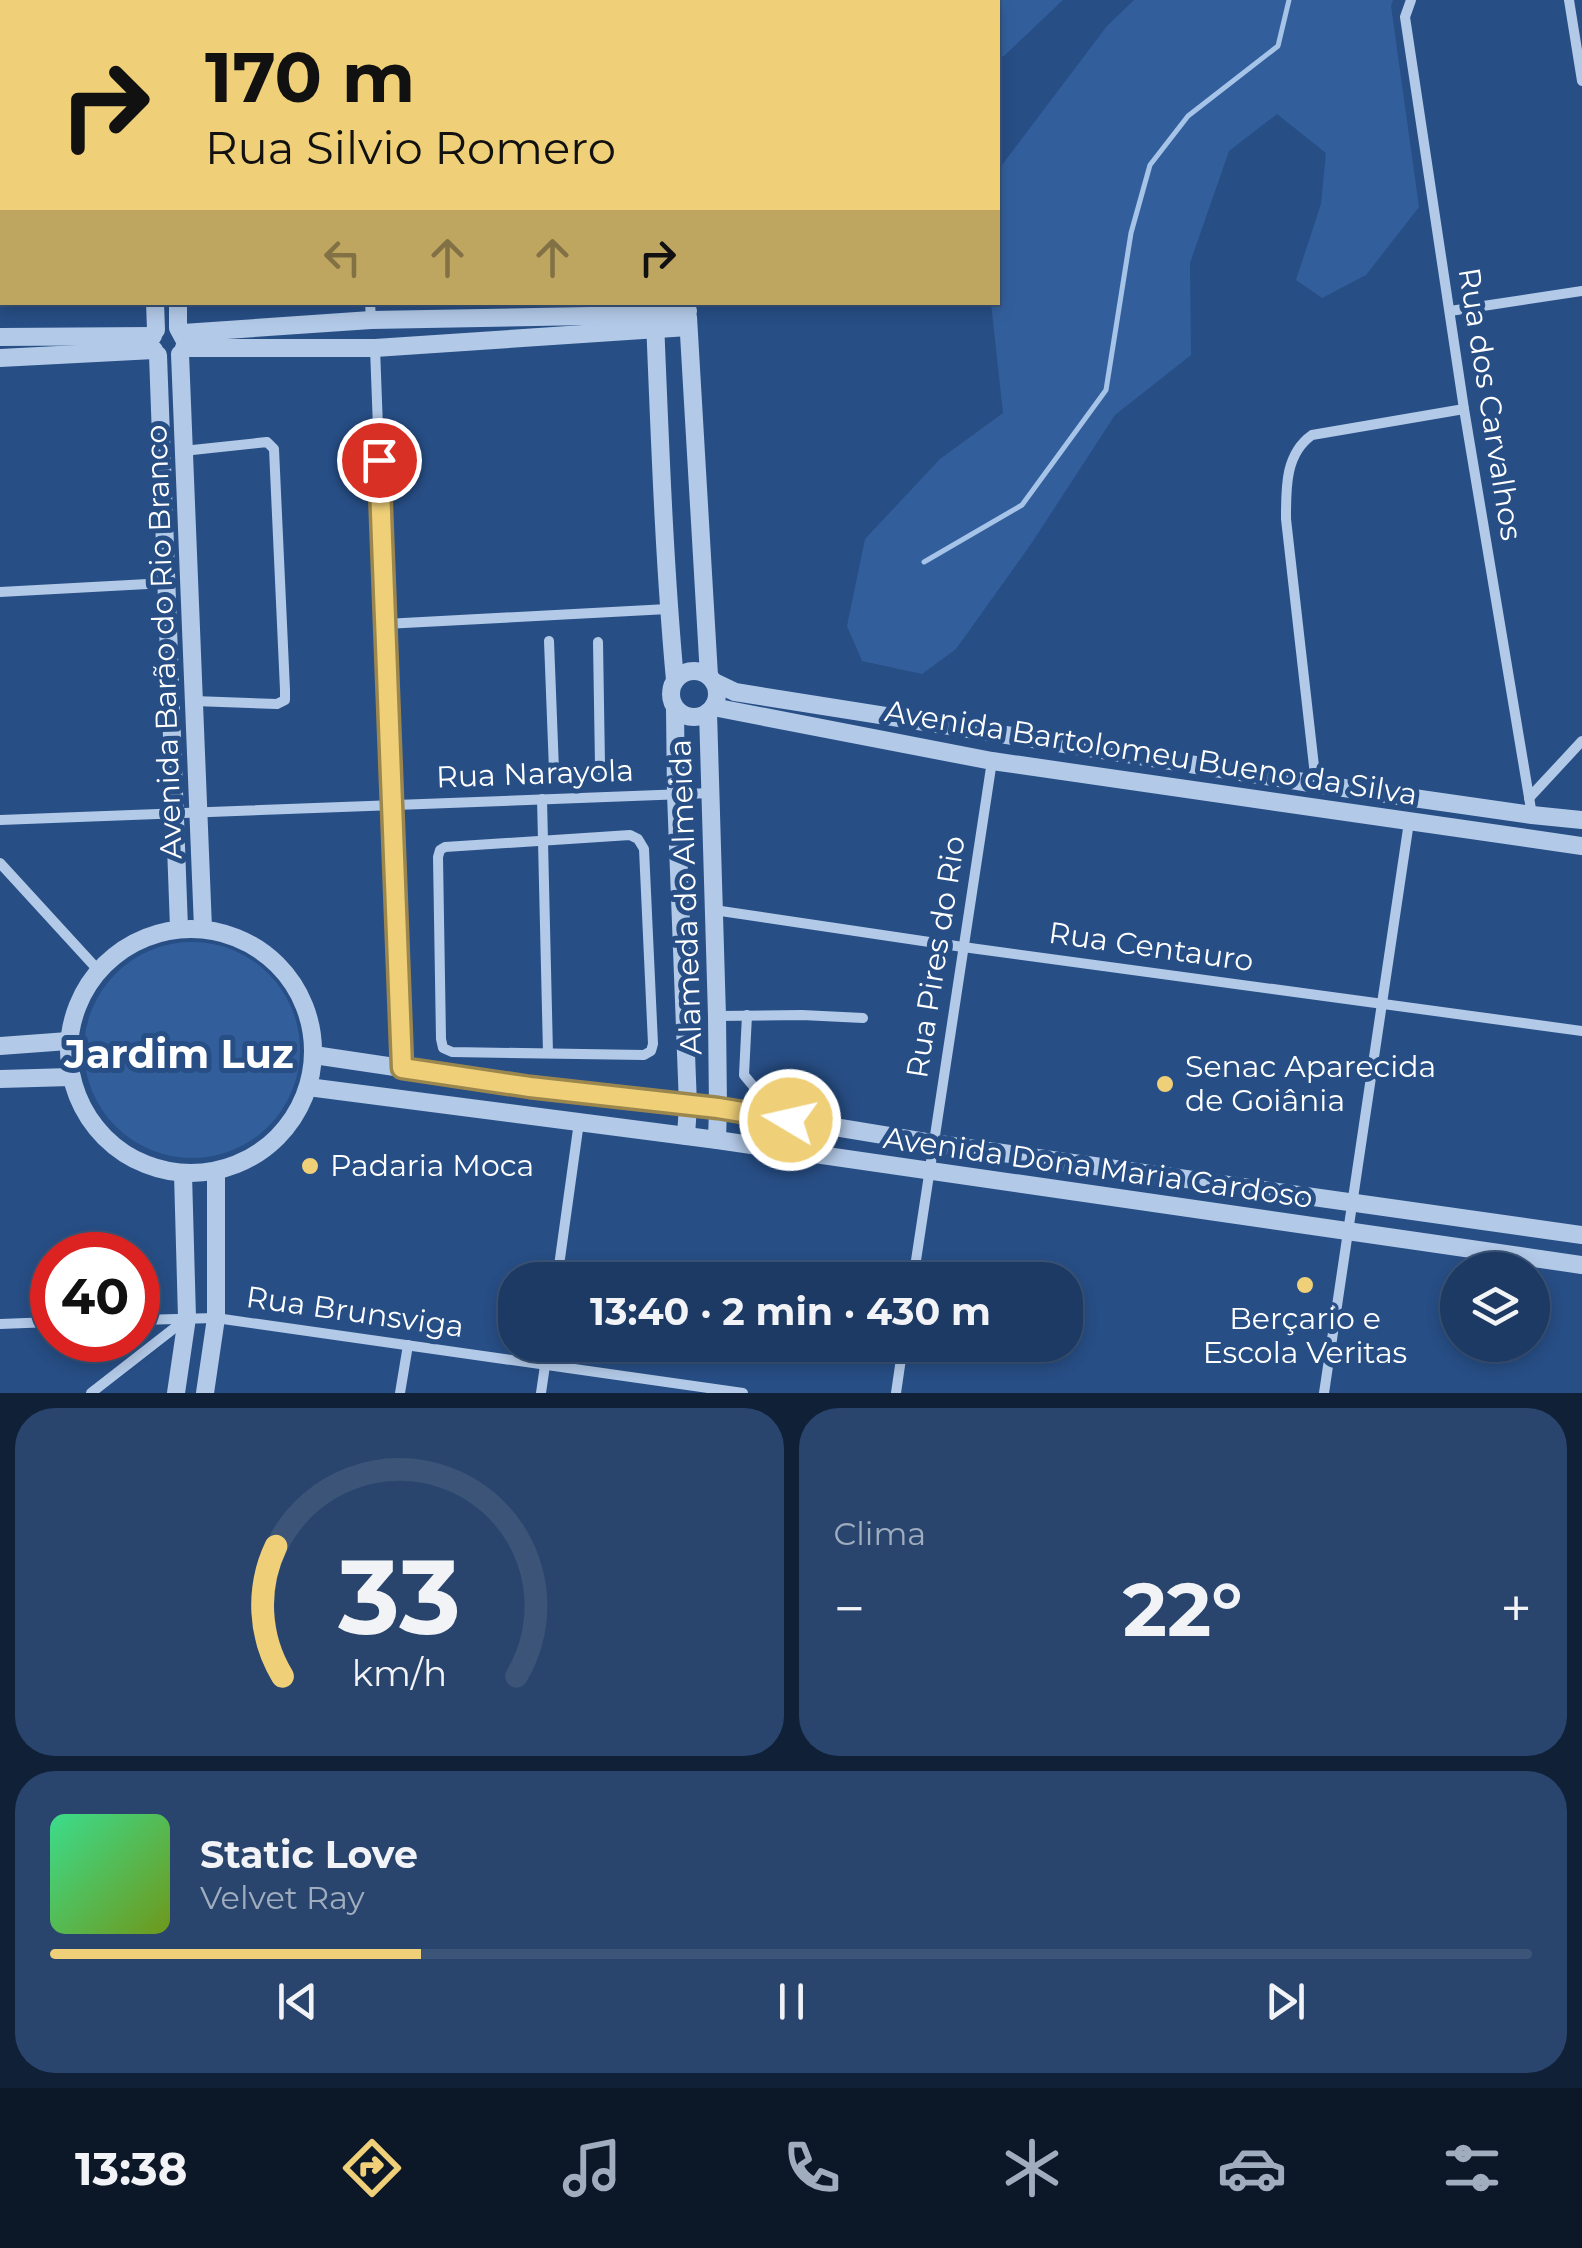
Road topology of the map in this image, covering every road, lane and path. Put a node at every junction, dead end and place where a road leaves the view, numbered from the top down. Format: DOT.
graph roads {
  1 [pos="1411,0"];
  2 [pos="1569,0"];
  3 [pos="1582,81"];
  4 [pos="1582,291"];
  5 [pos="154,305"];
  6 [pos="178,305"];
  7 [pos="370,311"];
  8 [pos="1450,311"];
  9 [pos="688,314"];
  10 [pos="654,315"];
  11 [pos="0,337"];
  12 [pos="181,341"];
  13 [pos="155,343"];
  14 [pos="375,348"];
  15 [pos="0,358"];
  16 [pos="1464,409"];
  17 [pos="183,451"];
  18 [pos="166,583"];
  19 [pos="0,592"];
  20 [pos="668,609"];
  21 [pos="385,624"];
  22 [pos="550,641"];
  23 [pos="598,642"];
  24 [pos="711,679"];
  25 [pos="675,680"];
  26 [pos="194,702"];
  27 [pos="675,708"];
  28 [pos="710,710"];
  29 [pos="1582,741"];
  30 [pos="992,761"];
  31 [pos="576,776"];
  32 [pos="1316,784"];
  33 [pos="711,793"];
  34 [pos="676,794"];
  35 [pos="578,797"];
  36 [pos="542,798"];
  37 [pos="392,805"];
  38 [pos="1530,807"];
  39 [pos="198,813"];
  40 [pos="174,814"];
  41 [pos="0,820"];
  42 [pos="1582,820"];
  43 [pos="1410,822"];
  44 [pos="544,841"];
  45 [pos="1582,846"];
  46 [pos="0,864"];
  47 [pos="714,910"];
  48 [pos="179,928"];
  49 [pos="203,928"];
  50 [pos="963,947"];
  51 [pos="98,970"];
  52 [pos="1381,1004"];
  53 [pos="717,1016"];
  54 [pos="748,1016"];
  55 [pos="863,1018"];
  56 [pos="1582,1031"];
  57 [pos="68,1041"];
  58 [pos="0,1046"];
  59 [pos="548,1053"];
  60 [pos="314,1055"];
  61 [pos="402,1068"];
  62 [pos="70,1077"];
  63 [pos="0,1079"];
  64 [pos="308,1087"];
  65 [pos="759,1093"];
  66 [pos="688,1105"];
  67 [pos="718,1108"];
  68 [pos="580,1122"];
  69 [pos="686,1136"];
  70 [pos="716,1140"];
  71 [pos="932,1143"];
  72 [pos="216,1172"];
  73 [pos="928,1172"];
  74 [pos="184,1174"];
  75 [pos="1351,1202"];
  76 [pos="1347,1231"];
  77 [pos="1582,1235"];
  78 [pos="560,1262"];
  79 [pos="915,1262"];
  80 [pos="1582,1266"];
  81 [pos="187,1318"];
  82 [pos="216,1318"];
  83 [pos="160,1319"];
  84 [pos="30,1323"];
  85 [pos="0,1324"];
  86 [pos="160,1339"];
  87 [pos="408,1345"];
  88 [pos="131,1362"];
  89 [pos="545,1362"];
  90 [pos="901,1362"];
  91 [pos="545,1365"];
  92 [pos="91,1393"];
  93 [pos="176,1393"];
  94 [pos="205,1393"];
  95 [pos="400,1393"];
  96 [pos="541,1393"];
  97 [pos="743,1393"];
  98 [pos="896,1393"];
  99 [pos="1324,1393"];
  1 -- 8 [label="street, Rua dos Carvalhos"];
  2 -- 3 [label="street"];
  4 -- 8 [label="street"];
  5 -- 13 [label="street, Avenida Barão do Rio Branco"];
  6 -- 12 [label="street, Avenida Barão do Rio Branco"];
  7 -- 10 [label="street"];
  7 -- 12 [label="street"];
  8 -- 16 [label="street, Rua dos Carvalhos"];
  9 -- 10 [label="street"];
  9 -- 24 [label="street"];
  10 -- 14 [label="street"];
  10 -- 20 [label="street"];
  11 -- 13 [label="street"];
  12 -- 13 [label="street"];
  12 -- 13 [label="street"];
  12 -- 14 [label="street"];
  12 -- 17 [label="street, Avenida Barão do Rio Branco"];
  13 -- 15 [label="street"];
  13 -- 18 [label="street, Avenida Barão do Rio Branco"];
  14 -- 21 [label="street"];
  16 -- 32 [label="street"];
  16 -- 38 [label="street, Rua dos Carvalhos"];
  17 -- 26 [label="street, Avenida Barão do Rio Branco"];
  17 -- 26 [label="street"];
  18 -- 19 [label="street"];
  18 -- 40 [label="street, Avenida Barão do Rio Branco"];
  20 -- 21 [label="street"];
  20 -- 25 [label="street"];
  21 -- 37 [label="street"];
  22 -- 31 [label="street"];
  23 -- 31 [label="street"];
  24 -- 25 [label="street"];
  24 -- 28 [label="street"];
  24 -- 32 [label="street, Avenida Bartolomeu Bueno da Silva"];
  25 -- 27 [label="street"];
  26 -- 39 [label="street, Avenida Barão do Rio Branco"];
  27 -- 28 [label="street"];
  27 -- 34 [label="street, Alameda do Almeida"];
  28 -- 30 [label="street, Avenida Bartolomeu Bueno da Silva"];
  28 -- 33 [label="street, Alameda do Almeida"];
  29 -- 38 [label="street"];
  30 -- 43 [label="street, Avenida Bartolomeu Bueno da Silva"];
  30 -- 50 [label="street, Rua Pires do Rio"];
  31 -- 35 [label="street"];
  32 -- 38 [label="street, Avenida Bartolomeu Bueno da Silva"];
  33 -- 34 [label="street, Rua Narayola"];
  33 -- 47 [label="street, Alameda do Almeida"];
  34 -- 35 [label="street, Rua Narayola"];
  34 -- 66 [label="street, Alameda do Almeida"];
  35 -- 36 [label="street, Rua Narayola"];
  36 -- 37 [label="street, Rua Narayola"];
  36 -- 44 [label="street"];
  37 -- 39 [label="street, Rua Narayola"];
  37 -- 61 [label="street"];
  38 -- 42 [label="street, Avenida Bartolomeu Bueno da Silva"];
  39 -- 40 [label="street, Rua Narayola"];
  39 -- 49 [label="street, Avenida Barão do Rio Branco"];
  40 -- 41 [label="street, Rua Narayola"];
  40 -- 48 [label="street, Avenida Barão do Rio Branco"];
  43 -- 45 [label="street, Avenida Bartolomeu Bueno da Silva"];
  43 -- 52 [label="street"];
  44 -- 59 [label="street"];
  44 -- 59 [label="street"];
  44 -- 59 [label="street"];
  46 -- 51 [label="street"];
  47 -- 50 [label="street, Rua Centauro"];
  47 -- 53 [label="street, Alameda do Almeida"];
  48 -- 49 [label="street"];
  48 -- 51 [label="street"];
  49 -- 60 [label="street"];
  50 -- 52 [label="street, Rua Centauro"];
  50 -- 71 [label="street, Rua Pires do Rio"];
  51 -- 57 [label="street"];
  52 -- 56 [label="street, Rua Centauro"];
  52 -- 75 [label="street"];
  53 -- 54 [label="street"];
  53 -- 67 [label="street, Alameda do Almeida"];
  54 -- 55 [label="street"];
  54 -- 65 [label="street"];
  57 -- 58 [label="street"];
  57 -- 62 [label="street"];
  60 -- 61 [label="street, Avenida Dona Maria Cardoso"];
  60 -- 64 [label="street"];
  61 -- 66 [label="street, Avenida Dona Maria Cardoso"];
  62 -- 63 [label="street"];
  62 -- 74 [label="street"];
  64 -- 68 [label="street, Avenida Dona Maria Cardoso"];
  64 -- 72 [label="street"];
  66 -- 67 [label="street, Avenida Dona Maria Cardoso"];
  66 -- 69 [label="street, Alameda do Almeida"];
  67 -- 70 [label="street, Alameda do Almeida"];
  67 -- 71 [label="street, Avenida Dona Maria Cardoso"];
  68 -- 69 [label="street, Avenida Dona Maria Cardoso"];
  68 -- 78 [label="street"];
  69 -- 70 [label="street, Avenida Dona Maria Cardoso"];
  70 -- 73 [label="street, Avenida Dona Maria Cardoso"];
  71 -- 73 [label="street, Rua Pires do Rio"];
  71 -- 75 [label="street, Avenida Dona Maria Cardoso"];
  72 -- 74 [label="street"];
  72 -- 82 [label="street"];
  73 -- 76 [label="street, Avenida Dona Maria Cardoso"];
  73 -- 79 [label="street, Rua Pires do Rio"];
  74 -- 81 [label="street"];
  75 -- 76 [label="street"];
  75 -- 77 [label="street, Avenida Dona Maria Cardoso"];
  76 -- 80 [label="street, Avenida Dona Maria Cardoso"];
  76 -- 99 [label="street"];
  81 -- 82 [label="street, Rua Brunsviga"];
  81 -- 83 [label="street, Rua Brunsviga"];
  81 -- 86 [label="street"];
  81 -- 93 [label="street"];
  82 -- 87 [label="street, Rua Brunsviga"];
  82 -- 94 [label="street"];
  84 -- 85 [label="street"];
  87 -- 91 [label="street, Rua Brunsviga"];
  87 -- 95 [label="street"];
  88 -- 92 [label="street"];
  89 -- 91 [label="street"];
  90 -- 98 [label="street"];
  91 -- 96 [label="street"];
  91 -- 97 [label="street, Rua Brunsviga"];
}
